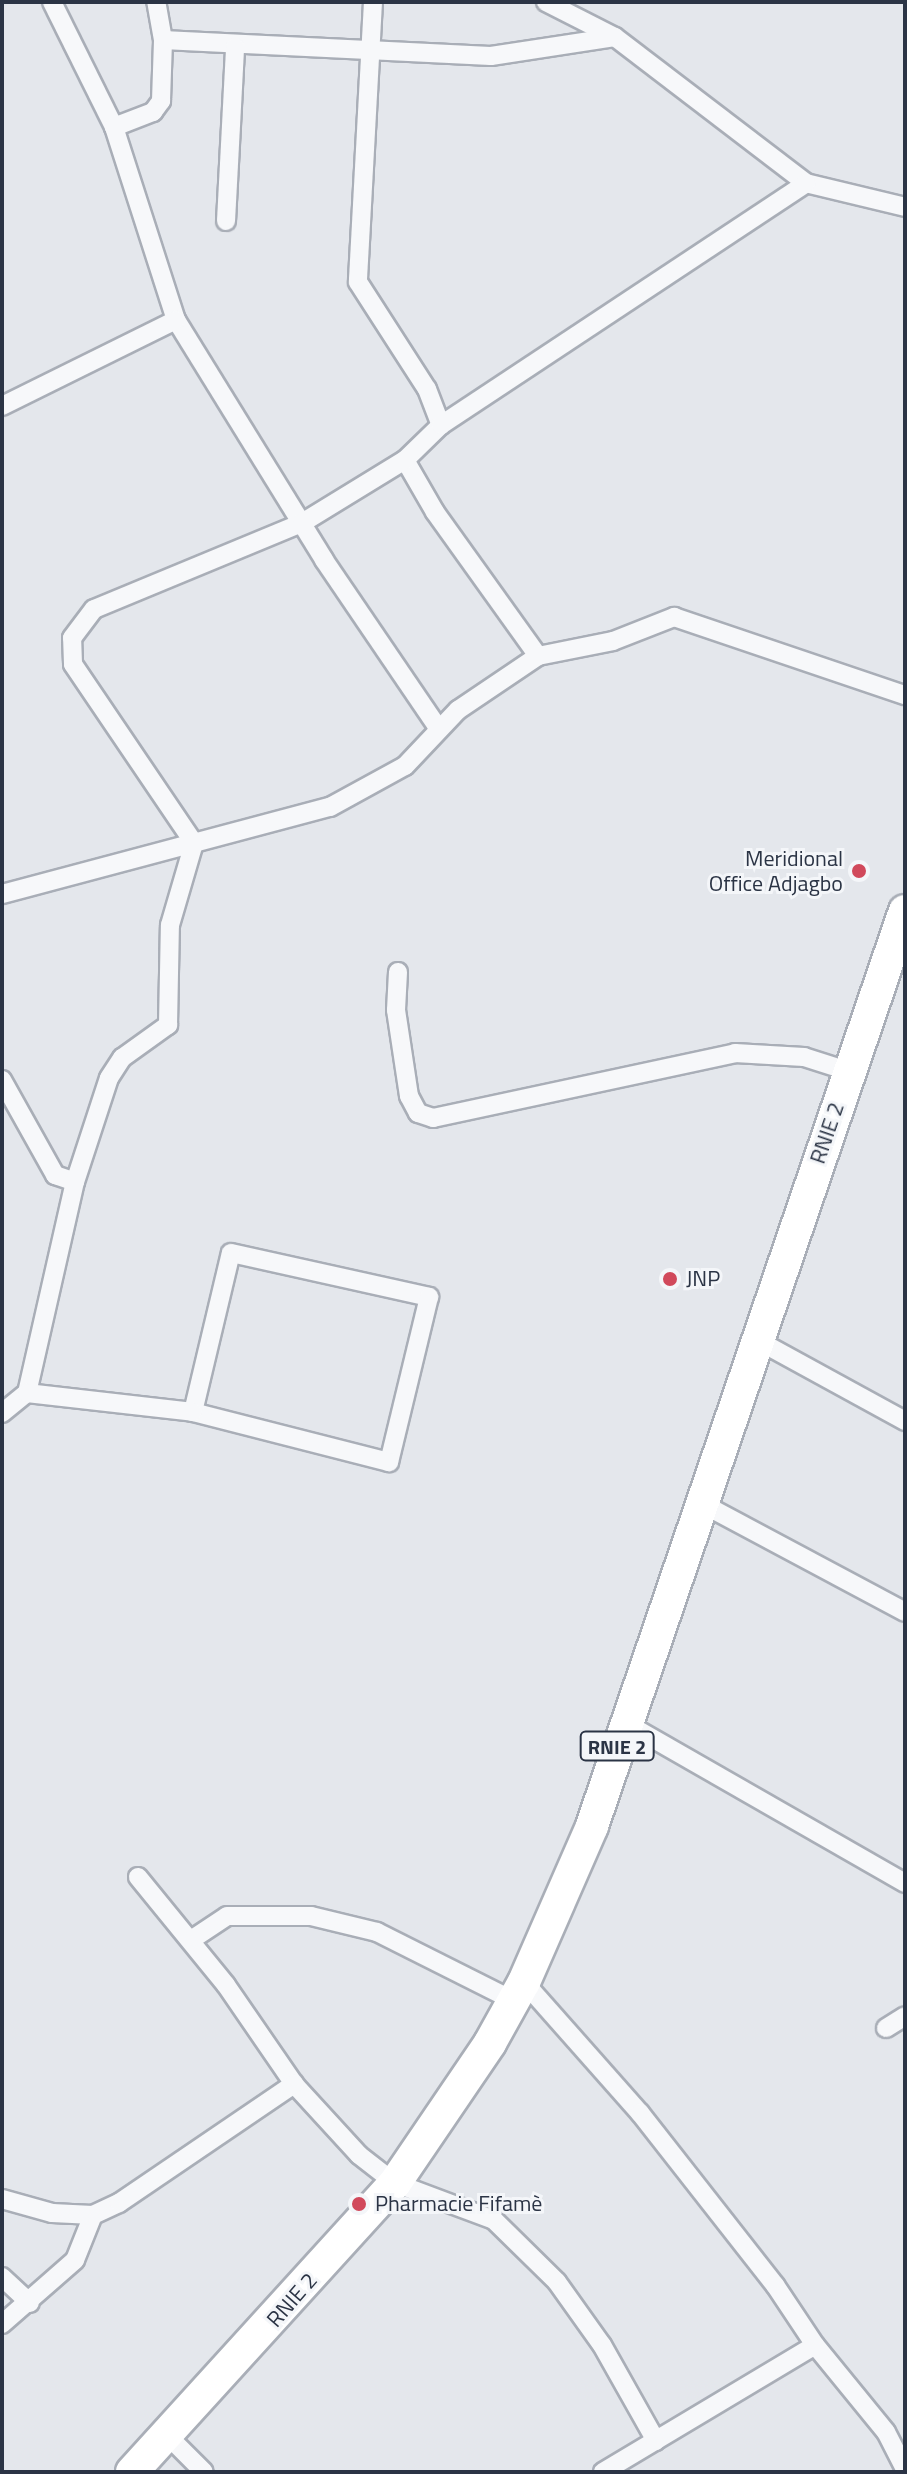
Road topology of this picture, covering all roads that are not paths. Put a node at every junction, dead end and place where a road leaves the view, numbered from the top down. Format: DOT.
graph roads {
  1 [pos="52,2"];
  2 [pos="156,2"];
  3 [pos="373,2"];
  4 [pos="546,2"];
  5 [pos="615,37"];
  6 [pos="163,40"];
  7 [pos="235,47"];
  8 [pos="367,53"];
  9 [pos="114,127"];
  10 [pos="806,183"];
  11 [pos="905,207"];
  12 [pos="226,221"];
  13 [pos="176,320"];
  14 [pos="2,406"];
  15 [pos="441,425"];
  16 [pos="405,460"];
  17 [pos="302,523"];
  18 [pos="538,656"];
  19 [pos="905,695"];
  20 [pos="439,729"];
  21 [pos="194,843"];
  22 [pos="2,894"];
  23 [pos="905,911"];
  24 [pos="398,972"];
  25 [pos="848,1071"];
  26 [pos="2,1080"];
  27 [pos="75,1182"];
  28 [pos="757,1340"];
  29 [pos="27,1393"];
  30 [pos="193,1412"];
  31 [pos="2,1413"];
  32 [pos="905,1421"];
  33 [pos="701,1503"];
  34 [pos="905,1612"];
  35 [pos="624,1722"];
  36 [pos="138,1877"];
  37 [pos="905,1883"];
  38 [pos="191,1940"];
  39 [pos="519,1992"];
  40 [pos="905,2016"];
  41 [pos="886,2028"];
  42 [pos="294,2084"];
  43 [pos="395,2183"];
  44 [pos="2,2199"];
  45 [pos="93,2215"];
  46 [pos="2,2277"];
  47 [pos="30,2303"];
  48 [pos="2,2324"];
  49 [pos="815,2345"];
  50 [pos="169,2437"];
  51 [pos="656,2441"];
  52 [pos="905,2469"];
  53 [pos="132,2472"];
  54 [pos="204,2472"];
  55 [pos="603,2472"];
  1 -- 9 [label="street"];
  2 -- 6 [label="street"];
  3 -- 8 [label="street"];
  4 -- 5 [label="street"];
  5 -- 8 [label="street"];
  5 -- 10 [label="street"];
  6 -- 7 [label="street"];
  6 -- 9 [label="street"];
  7 -- 8 [label="street"];
  7 -- 12 [label="street"];
  8 -- 15 [label="street"];
  9 -- 13 [label="street"];
  10 -- 11 [label="street"];
  10 -- 15 [label="street"];
  13 -- 14 [label="street"];
  13 -- 17 [label="street"];
  15 -- 16 [label="street"];
  16 -- 17 [label="street"];
  16 -- 18 [label="street"];
  17 -- 20 [label="street"];
  17 -- 21 [label="street"];
  18 -- 19 [label="street"];
  18 -- 20 [label="street"];
  20 -- 21 [label="street"];
  21 -- 22 [label="street"];
  21 -- 27 [label="street"];
  23 -- 25 [label="highway, RNIE 2 / RNIE 2"];
  24 -- 25 [label="street"];
  25 -- 28 [label="highway, RNIE 2 / RNIE 2"];
  26 -- 27 [label="street"];
  27 -- 29 [label="street"];
  28 -- 32 [label="street"];
  28 -- 33 [label="highway, RNIE 2 / RNIE 2"];
  29 -- 30 [label="street"];
  29 -- 31 [label="street"];
  30 -- 30 [label="street"];
  33 -- 34 [label="street"];
  33 -- 35 [label="highway, RNIE 2 / RNIE 2"];
  35 -- 37 [label="street"];
  35 -- 39 [label="highway, RNIE 2 / RNIE 2"];
  36 -- 38 [label="street"];
  38 -- 39 [label="street"];
  38 -- 42 [label="street"];
  39 -- 43 [label="highway, RNIE 2 / RNIE 2"];
  39 -- 49 [label="street"];
  40 -- 41 [label="street"];
  42 -- 43 [label="street"];
  42 -- 45 [label="street"];
  43 -- 50 [label="highway, RNIE 2 / RNIE 2"];
  43 -- 51 [label="street"];
  44 -- 45 [label="street"];
  45 -- 47 [label="street"];
  46 -- 47 [label="street"];
  47 -- 48 [label="street"];
  49 -- 51 [label="street"];
  49 -- 52 [label="street"];
  50 -- 53 [label="highway, RNIE 2 / RNIE 2"];
  50 -- 54 [label="street"];
  51 -- 55 [label="street"];
}
